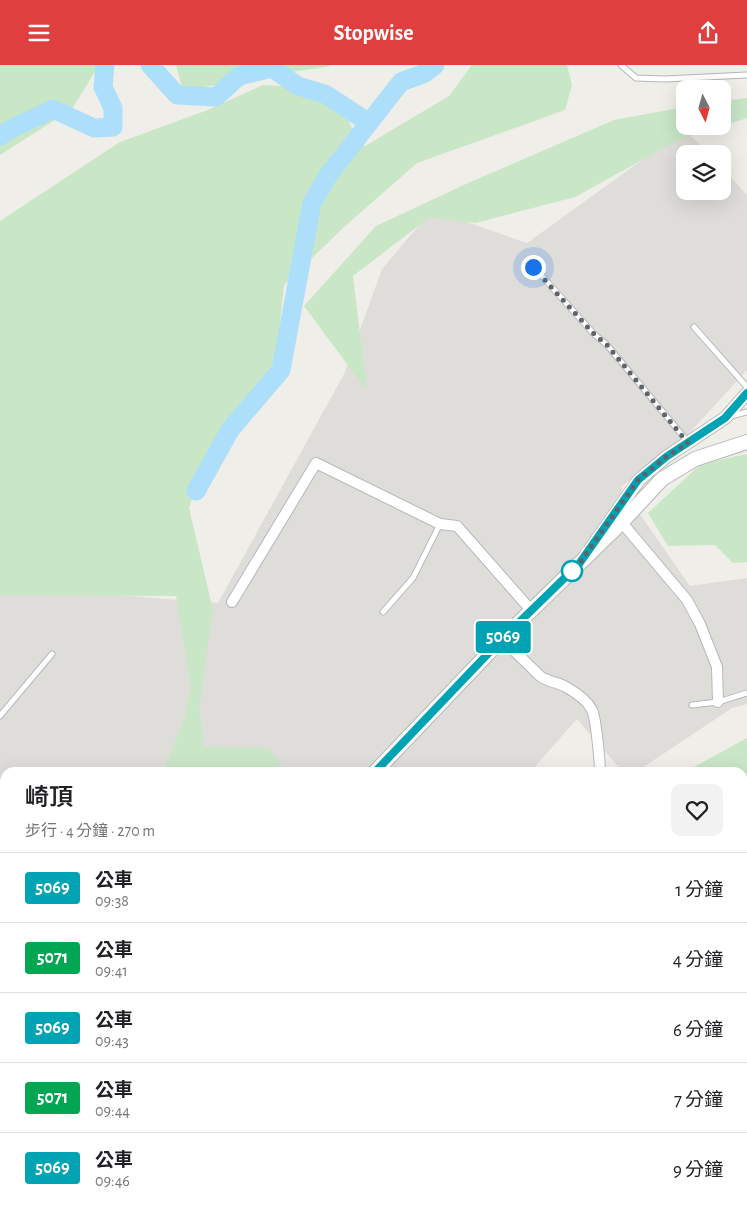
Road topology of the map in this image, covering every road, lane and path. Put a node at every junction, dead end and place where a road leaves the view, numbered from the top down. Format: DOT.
graph roads {
  1 [pos="621,65"];
  2 [pos="747,75"];
  3 [pos="533,267"];
  4 [pos="694,327"];
  5 [pos="747,387"];
  6 [pos="747,393"];
  7 [pos="747,412"];
  8 [pos="725,418"];
  9 [pos="747,442"];
  10 [pos="688,443"];
  11 [pos="618,518"];
  12 [pos="440,524"];
  13 [pos="232,602"];
  14 [pos="530,609"];
  15 [pos="383,612"];
  16 [pos="502,639"];
  17 [pos="52,653"];
  18 [pos="747,693"];
  19 [pos="718,703"];
  20 [pos="692,705"];
  21 [pos="0,716"];
  22 [pos="380,767"];
  23 [pos="600,767"];
  1 -- 2 [label="lane"];
  3 -- 10 [label="lane"];
  4 -- 5 [label="lane"];
  6 -- 8 [label="street"];
  7 -- 8 [label="lane"];
  8 -- 10 [label="street"];
  9 -- 11 [label="main road"];
  10 -- 11 [label="street"];
  11 -- 14 [label="main road"];
  11 -- 19 [label="street"];
  12 -- 13 [label="street"];
  12 -- 14 [label="street"];
  12 -- 15 [label="lane"];
  14 -- 16 [label="main road"];
  16 -- 22 [label="main road"];
  16 -- 23 [label="street"];
  17 -- 21 [label="lane"];
  18 -- 19 [label="lane"];
  19 -- 20 [label="lane"];
}
